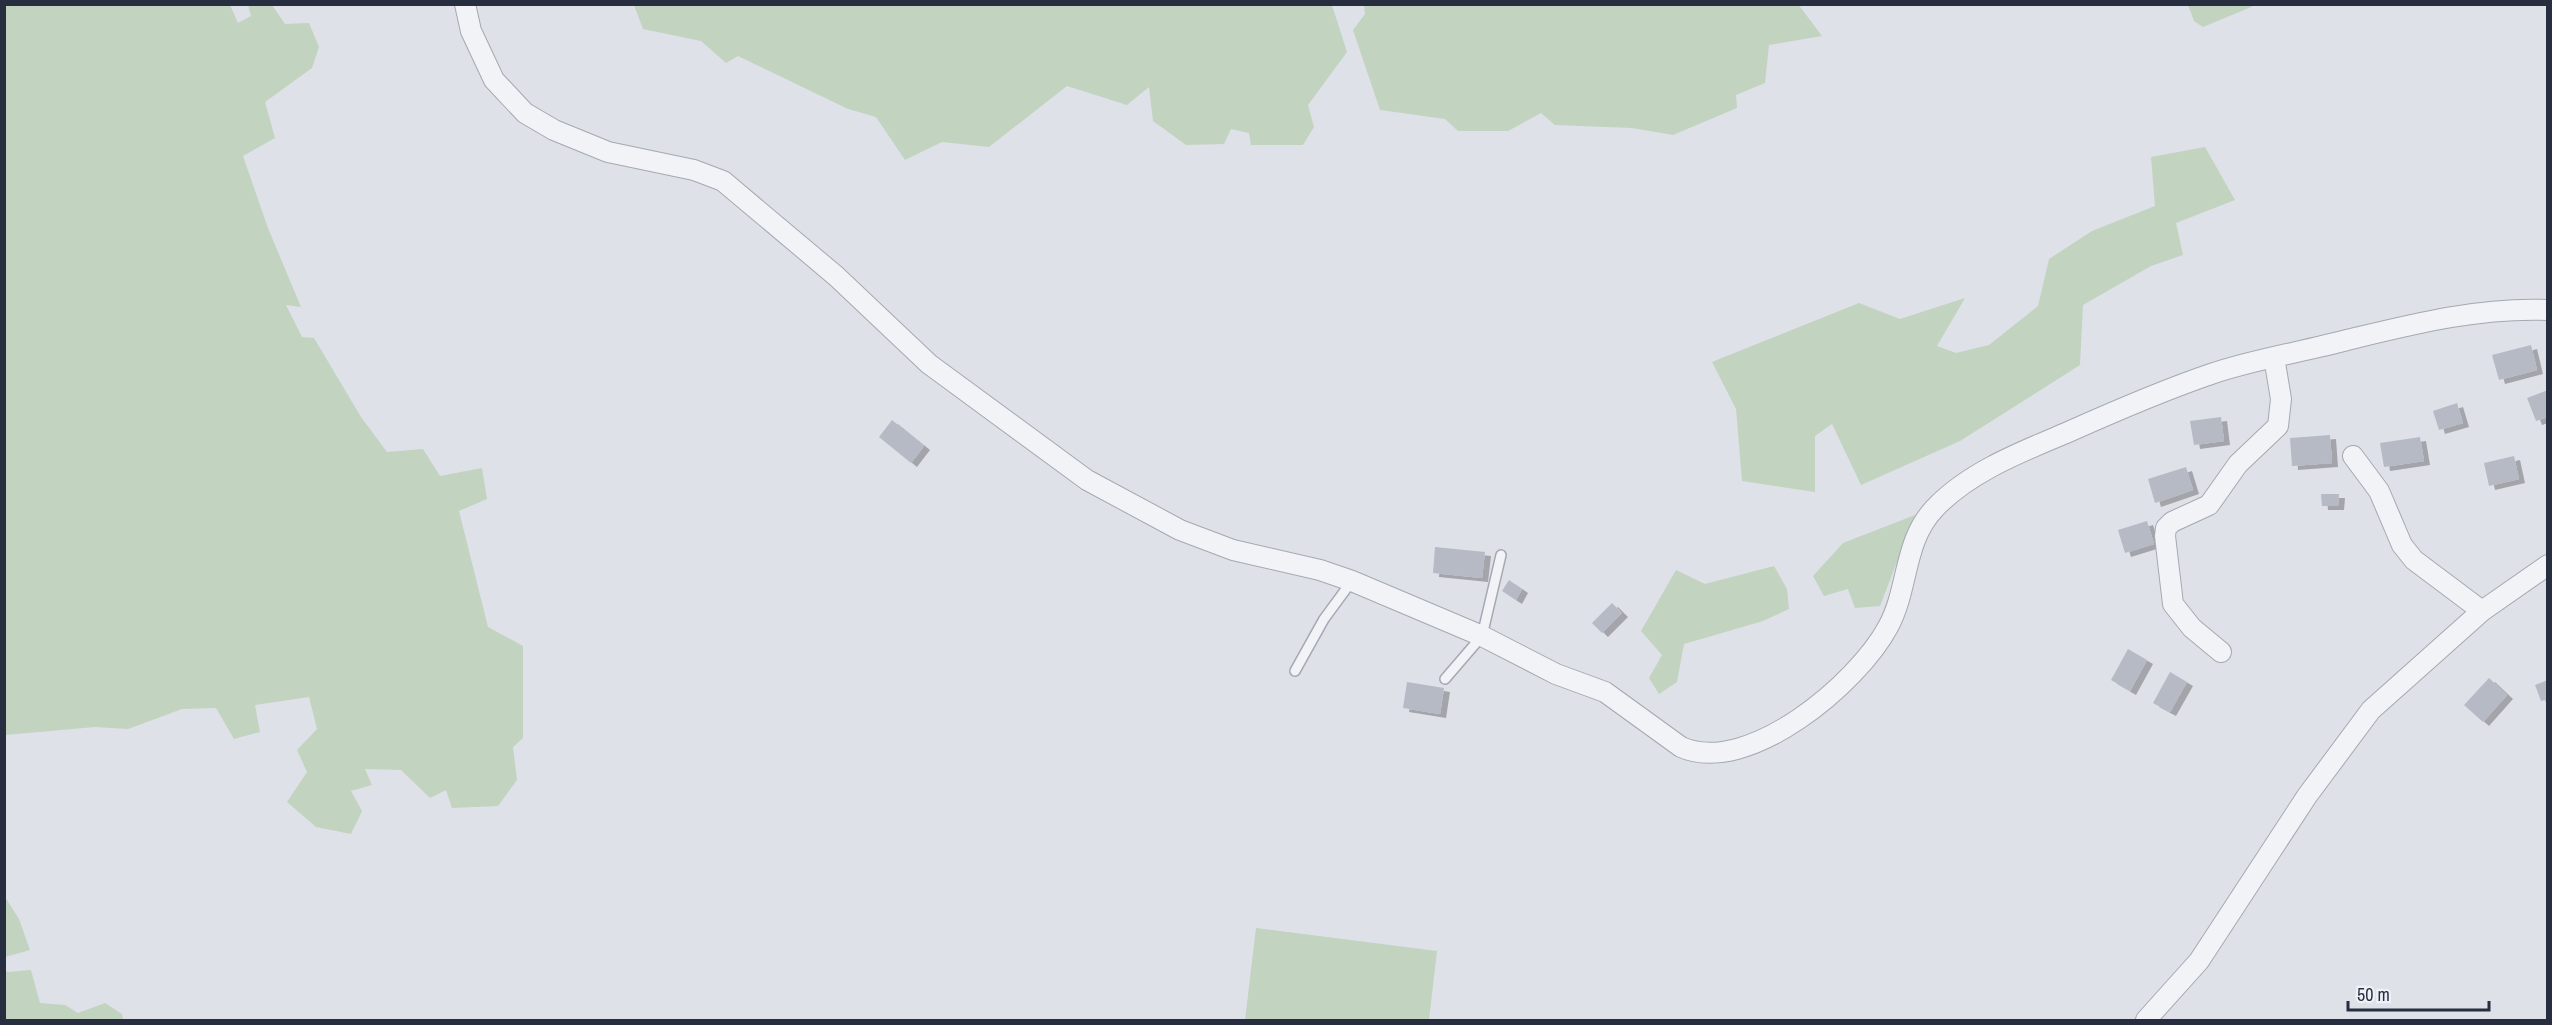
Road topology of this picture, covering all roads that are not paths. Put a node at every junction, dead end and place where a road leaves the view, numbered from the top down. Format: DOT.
graph roads {
  1 [pos="465,4"];
  2 [pos="2547,310"];
  3 [pos="2274,357"];
  4 [pos="2353,456"];
  5 [pos="1502,555"];
  6 [pos="2547,565"];
  7 [pos="1352,581"];
  8 [pos="2482,611"];
  9 [pos="1482,636"];
  10 [pos="2221,652"];
  11 [pos="1294,671"];
  12 [pos="1445,679"];
  13 [pos="2146,1020"];
  1 -- 7 [label="street"];
  2 -- 3 [label="street"];
  3 -- 9 [label="street"];
  3 -- 10 [label="street"];
  4 -- 8 [label="street"];
  5 -- 9 [label="lane"];
  6 -- 8 [label="street"];
  7 -- 9 [label="street"];
  7 -- 11 [label="lane"];
  8 -- 13 [label="street"];
  9 -- 12 [label="lane"];
}
